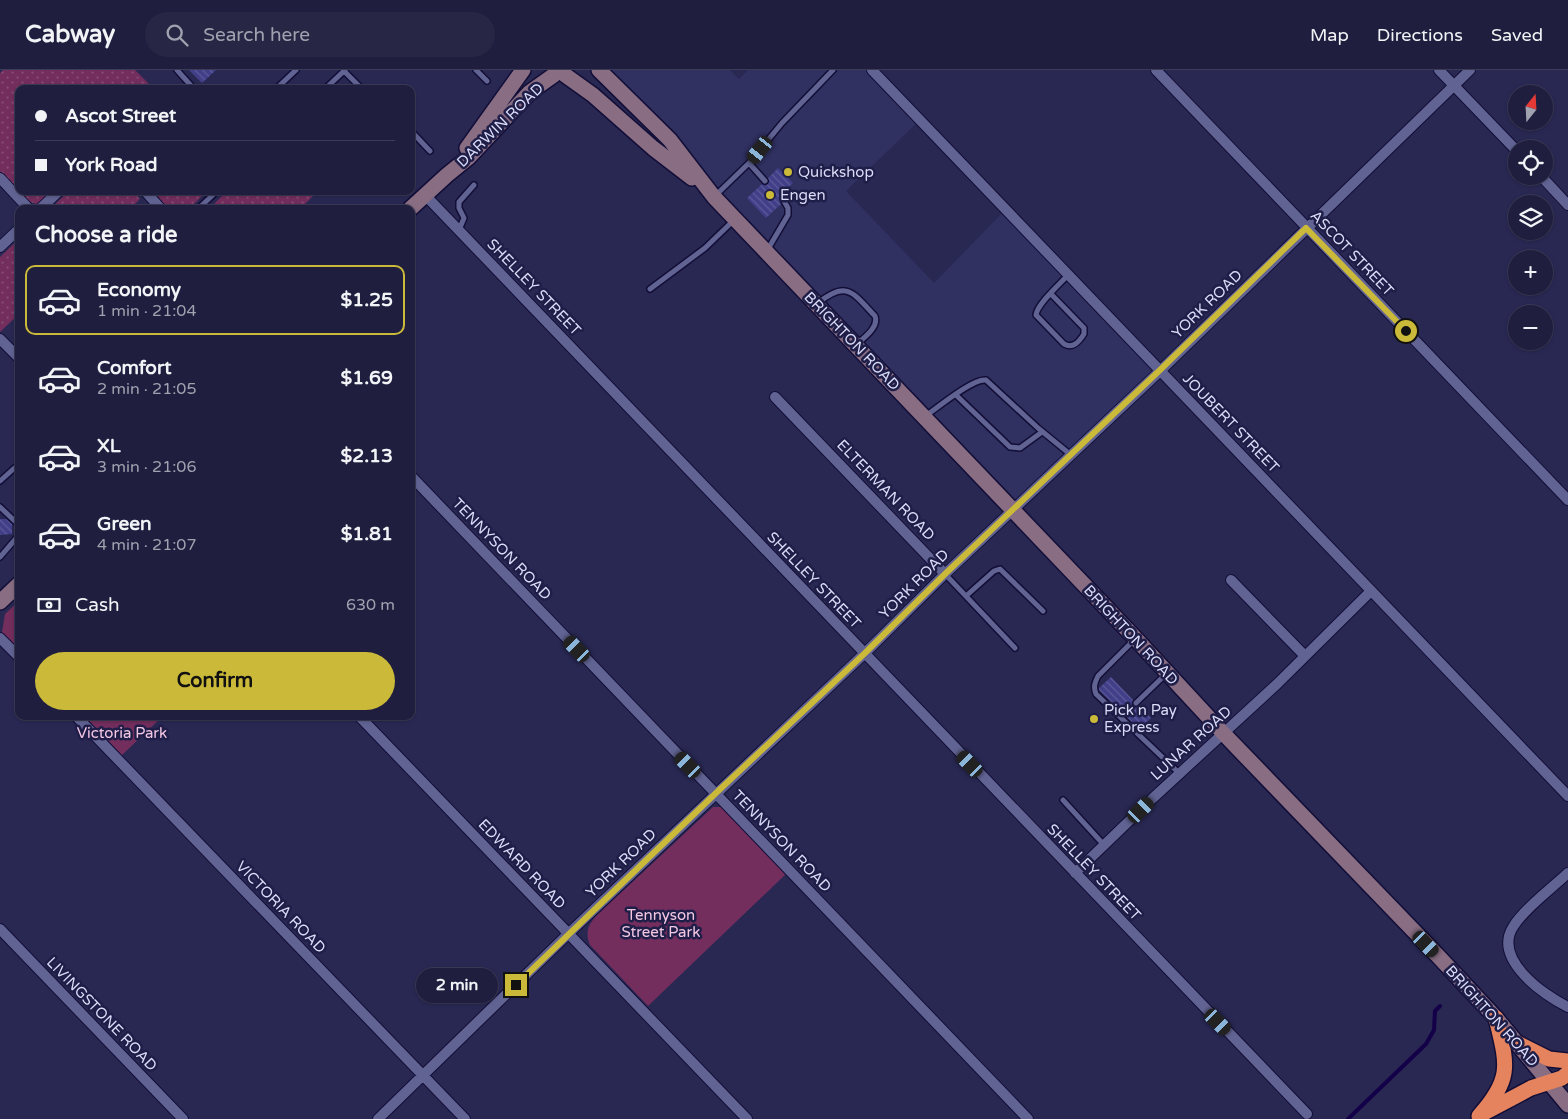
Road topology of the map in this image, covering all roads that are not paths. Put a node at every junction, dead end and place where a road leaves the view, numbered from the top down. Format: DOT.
graph roads {
  1 [pos="177,70"];
  2 [pos="296,70"];
  3 [pos="344,70"];
  4 [pos="476,70"];
  5 [pos="523,70"];
  6 [pos="599,70"];
  7 [pos="833,70"];
  8 [pos="872,70"];
  9 [pos="1156,70"];
  10 [pos="1439,70"];
  11 [pos="1470,70"];
  12 [pos="559,73"];
  13 [pos="487,81"];
  14 [pos="190,85"];
  15 [pos="280,85"];
  16 [pos="329,85"];
  17 [pos="358,85"];
  18 [pos="1454,86"];
  19 [pos="415,135"];
  20 [pos="1508,142"];
  21 [pos="430,151"];
  22 [pos="750,163"];
  23 [pos="447,175"];
  24 [pos="0,178"];
  25 [pos="765,181"];
  26 [pos="474,185"];
  27 [pos="1549,185"];
  28 [pos="711,193"];
  29 [pos="15,194"];
  30 [pos="16,195"];
  31 [pos="55,195"];
  32 [pos="149,195"];
  33 [pos="213,195"];
  34 [pos="425,195"];
  35 [pos="784,201"];
  36 [pos="25,205"];
  37 [pos="44,205"];
  38 [pos="157,205"];
  39 [pos="202,205"];
  40 [pos="414,205"];
  41 [pos="1568,205"];
  42 [pos="736,219"];
  43 [pos="1306,228"];
  44 [pos="458,230"];
  45 [pos="15,233"];
  46 [pos="0,247"];
  47 [pos="766,251"];
  48 [pos="1068,275"];
  49 [pos="650,289"];
  50 [pos="1051,294"];
  51 [pos="817,304"];
  52 [pos="0,338"];
  53 [pos="856,346"];
  54 [pos="15,354"];
  55 [pos="1160,370"];
  56 [pos="956,395"];
  57 [pos="775,398"];
  58 [pos="924,417"];
  59 [pos="1042,432"];
  60 [pos="1071,455"];
  61 [pos="15,468"];
  62 [pos="415,480"];
  63 [pos="0,481"];
  64 [pos="1568,500"];
  65 [pos="0,507"];
  66 [pos="1013,510"];
  67 [pos="15,521"];
  68 [pos="15,540"];
  69 [pos="0,557"];
  70 [pos="945,574"];
  71 [pos="1231,580"];
  72 [pos="15,588"];
  73 [pos="1371,591"];
  74 [pos="966,596"];
  75 [pos="0,602"];
  76 [pos="1043,610"];
  77 [pos="0,638"];
  78 [pos="1136,639"];
  79 [pos="1015,648"];
  80 [pos="15,654"];
  81 [pos="864,654"];
  82 [pos="1305,656"];
  83 [pos="1167,673"];
  84 [pos="1136,703"];
  85 [pos="80,720"];
  86 [pos="363,720"];
  87 [pos="1224,734"];
  88 [pos="1180,774"];
  89 [pos="716,793"];
  90 [pos="1568,796"];
  91 [pos="1063,800"];
  92 [pos="1104,845"];
  93 [pos="1075,873"];
  94 [pos="1568,873"];
  95 [pos="0,929"];
  96 [pos="568,934"];
  97 [pos="1568,1007"];
  98 [pos="1496,1018"];
  99 [pos="1517,1044"];
  100 [pos="1568,1061"];
  101 [pos="1568,1073"];
  102 [pos="424,1076"];
  103 [pos="1550,1083"];
  104 [pos="1568,1105"];
  105 [pos="1307,1114"];
  106 [pos="1476,1117"];
  107 [pos="183,1119"];
  108 [pos="378,1119"];
  109 [pos="465,1119"];
  110 [pos="746,1119"];
  111 [pos="1028,1119"];
  1 -- 14 [label="lane"];
  2 -- 15 [label="lane"];
  3 -- 16 [label="lane"];
  3 -- 17 [label="lane"];
  4 -- 13 [label="lane"];
  5 -- 23 [label="main road, DARWIN ROAD"];
  6 -- 28 [label="main road, BRIGHTON ROAD"];
  7 -- 22 [label="lane"];
  8 -- 48 [label="street, JOUBERT STREET"];
  9 -- 43 [label="street, ASCOT STREET"];
  10 -- 18 [label="street"];
  11 -- 18 [label="street, YORK ROAD"];
  12 -- 23 [label="main road, DARWIN ROAD"];
  12 -- 28 [label="main road, BRIGHTON ROAD"];
  18 -- 20 [label="street"];
  18 -- 43 [label="street, YORK ROAD"];
  19 -- 21 [label="lane"];
  22 -- 25 [label="lane"];
  22 -- 28 [label="lane"];
  23 -- 34 [label="main road, DARWIN ROAD"];
  24 -- 29 [label="street"];
  26 -- 44 [label="lane"];
  27 -- 41 [label="street"];
  28 -- 42 [label="main road, BRIGHTON ROAD"];
  30 -- 36 [label="street"];
  31 -- 37 [label="street"];
  32 -- 38 [label="street"];
  33 -- 39 [label="lane"];
  34 -- 40 [label="main road, DARWIN ROAD"];
  34 -- 44 [label="street, SHELLEY STREET"];
  35 -- 47 [label="lane"];
  42 -- 47 [label="main road, BRIGHTON ROAD"];
  42 -- 49 [label="lane"];
  43 -- 55 [label="street, YORK ROAD"];
  43 -- 64 [label="street, ASCOT STREET"];
  44 -- 81 [label="street, SHELLEY STREET"];
  45 -- 46 [label="street"];
  47 -- 51 [label="main road, BRIGHTON ROAD"];
  48 -- 50 [label="lane"];
  48 -- 55 [label="street, JOUBERT STREET"];
  50 -- 50 [label="lane"];
  51 -- 53 [label="main road, BRIGHTON ROAD"];
  51 -- 53 [label="lane"];
  52 -- 54 [label="street"];
  53 -- 58 [label="main road, BRIGHTON ROAD"];
  55 -- 60 [label="street, YORK ROAD"];
  55 -- 73 [label="street, JOUBERT STREET"];
  56 -- 58 [label="lane"];
  56 -- 59 [label="lane"];
  56 -- 59 [label="lane"];
  57 -- 70 [label="street, ELTERMAN ROAD"];
  58 -- 66 [label="main road, BRIGHTON ROAD"];
  59 -- 60 [label="lane"];
  60 -- 66 [label="street, YORK ROAD"];
  61 -- 63 [label="lane"];
  62 -- 89 [label="street, TENNYSON ROAD"];
  65 -- 67 [label="lane"];
  66 -- 70 [label="street, YORK ROAD"];
  66 -- 78 [label="main road, BRIGHTON ROAD"];
  68 -- 69 [label="lane"];
  70 -- 74 [label="lane, ELTERMAN ROAD"];
  70 -- 81 [label="street, YORK ROAD"];
  71 -- 82 [label="street"];
  72 -- 75 [label="main road"];
  73 -- 82 [label="street, LUNAR ROAD"];
  73 -- 90 [label="street, JOUBERT STREET"];
  74 -- 76 [label="lane"];
  74 -- 79 [label="lane, ELTERMAN ROAD"];
  77 -- 80 [label="street"];
  78 -- 83 [label="main road, BRIGHTON ROAD"];
  78 -- 88 [label="lane"];
  81 -- 89 [label="street, YORK ROAD"];
  81 -- 93 [label="street, SHELLEY STREET"];
  82 -- 87 [label="street, LUNAR ROAD"];
  83 -- 84 [label="lane"];
  83 -- 87 [label="main road, BRIGHTON ROAD"];
  85 -- 102 [label="street, VICTORIA ROAD"];
  86 -- 96 [label="street, EDWARD ROAD"];
  87 -- 88 [label="street, LUNAR ROAD"];
  87 -- 98 [label="main road, BRIGHTON ROAD"];
  88 -- 92 [label="street, LUNAR ROAD"];
  89 -- 96 [label="street, YORK ROAD"];
  89 -- 111 [label="street, TENNYSON ROAD"];
  91 -- 92 [label="lane"];
  92 -- 93 [label="street, LUNAR ROAD"];
  93 -- 105 [label="street, SHELLEY STREET"];
  94 -- 97 [label="street"];
  95 -- 107 [label="street, LIVINGSTONE ROAD"];
  96 -- 102 [label="street, YORK ROAD"];
  96 -- 110 [label="street, EDWARD ROAD"];
  98 -- 99 [label="main road, BRIGHTON ROAD"];
  98 -- 106 [label="highway"];
  99 -- 100 [label="highway"];
  99 -- 103 [label="main road, BRIGHTON ROAD"];
  101 -- 103 [label="highway"];
  102 -- 108 [label="street, YORK ROAD"];
  102 -- 109 [label="street, VICTORIA ROAD"];
  103 -- 104 [label="main road, BRIGHTON ROAD"];
  103 -- 106 [label="highway"];
}
